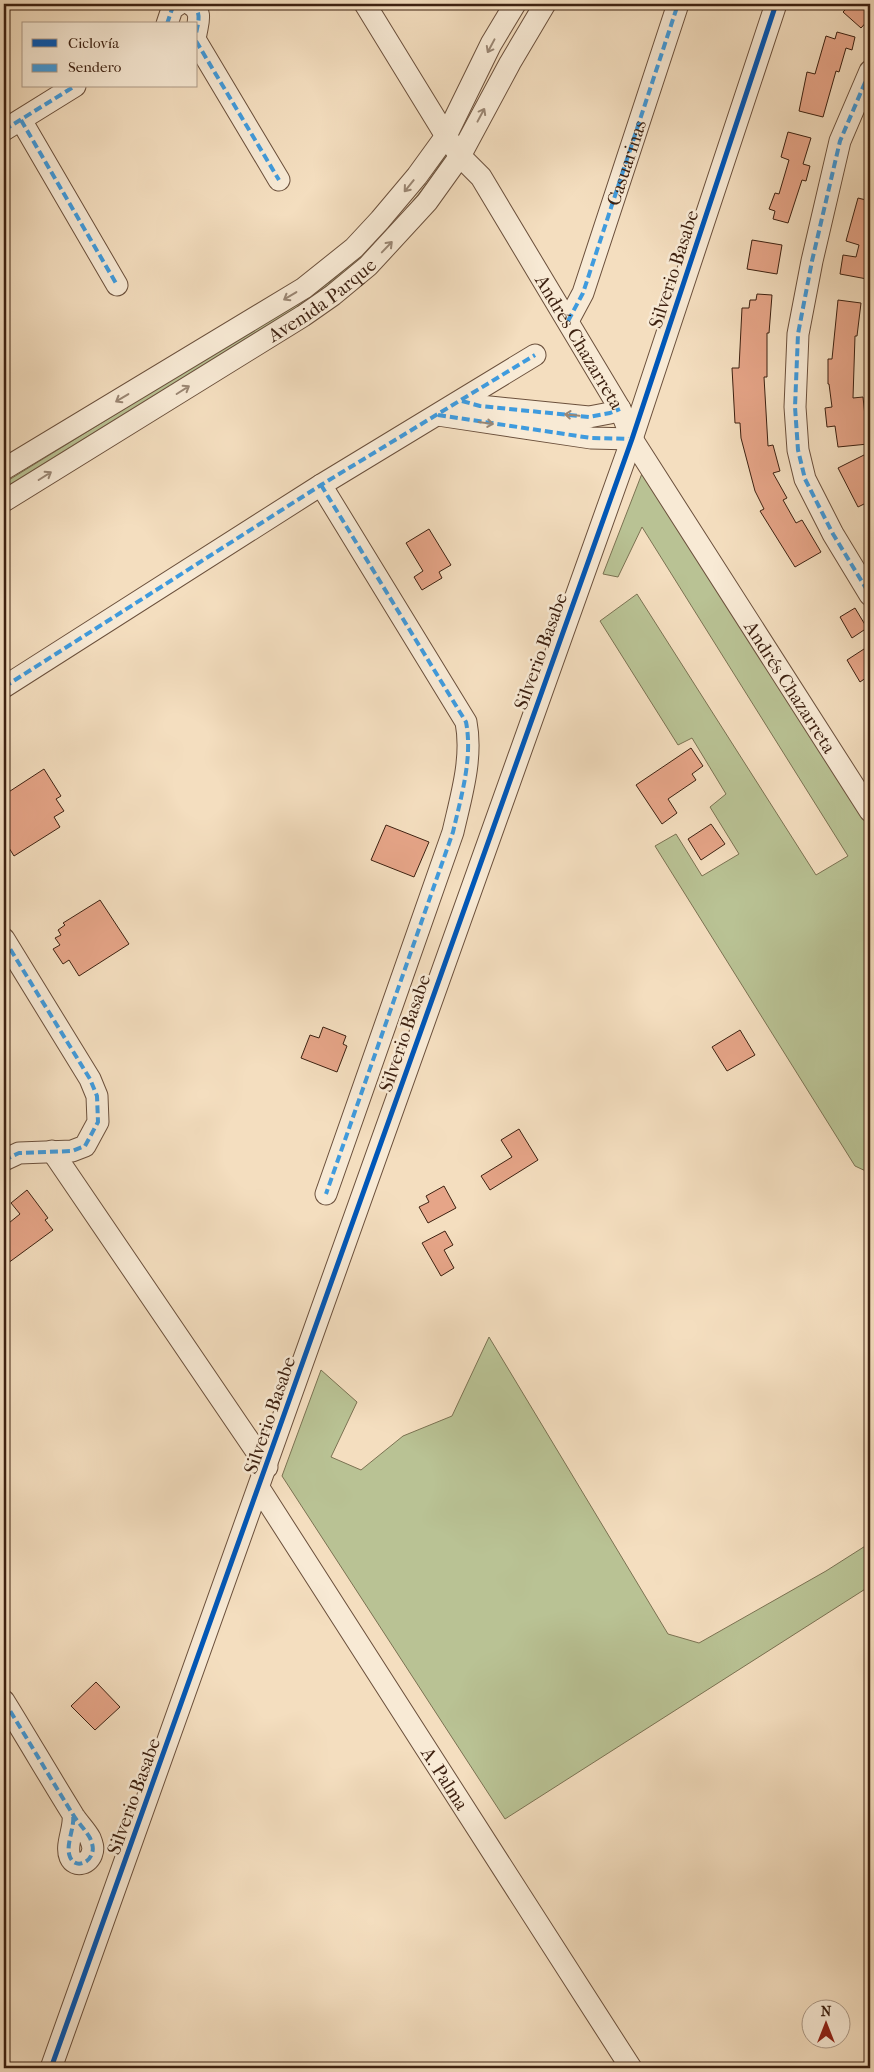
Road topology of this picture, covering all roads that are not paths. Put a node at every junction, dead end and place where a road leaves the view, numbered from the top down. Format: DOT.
graph roads {
  1 [pos="179,4"];
  2 [pos="190,4"];
  3 [pos="365,4"];
  4 [pos="515,4"];
  5 [pos="545,4"];
  6 [pos="678,4"];
  7 [pos="776,4"];
  8 [pos="168,22"];
  9 [pos="198,26"];
  10 [pos="198,44"];
  11 [pos="870,71"];
  12 [pos="72,88"];
  13 [pos="12,125"];
  14 [pos="446,136"];
  15 [pos="460,156"];
  16 [pos="279,180"];
  17 [pos="117,285"];
  18 [pos="568,321"];
  19 [pos="535,355"];
  20 [pos="462,401"];
  21 [pos="620,409"];
  22 [pos="438,415"];
  23 [pos="632,439"];
  24 [pos="4,469"];
  25 [pos="321,485"];
  26 [pos="4,501"];
  27 [pos="870,595"];
  28 [pos="4,687"];
  29 [pos="870,811"];
  30 [pos="4,939"];
  31 [pos="52,1151"];
  32 [pos="4,1160"];
  33 [pos="326,1194"];
  34 [pos="267,1467"];
  35 [pos="259,1488"];
  36 [pos="4,1701"];
  37 [pos="73,1815"];
  38 [pos="51,2068"];
  39 [pos="630,2068"];
  1 -- 8 [label="street"];
  2 -- 9 [label="street"];
  3 -- 14 [label="street, Andrés Chazarreta"];
  4 -- 14 [label="street, Avenida Parque, one-way"];
  15 -- 5 [label="street, Avenida Parque, one-way"];
  6 -- 18 [label="street, Casuarinas"];
  7 -- 23 [label="street, Silverio Basabe"];
  10 -- 16 [label="street"];
  11 -- 27 [label="street"];
  12 -- 13 [label="street"];
  13 -- 17 [label="street"];
  14 -- 15 [label="street, Andrés Chazarreta"];
  14 -- 24 [label="street, Avenida Parque, one-way"];
  15 -- 18 [label="street, Andrés Chazarreta"];
  26 -- 15 [label="street, Avenida Parque, one-way"];
  18 -- 21 [label="street, Andrés Chazarreta"];
  19 -- 20 [label="street"];
  21 -- 20 [label="street, one-way"];
  20 -- 22 [label="street"];
  21 -- 23 [label="street, Andrés Chazarreta"];
  22 -- 23 [label="street, one-way"];
  22 -- 25 [label="street"];
  23 -- 29 [label="street, Andrés Chazarreta"];
  23 -- 34 [label="street, Silverio Basabe"];
  25 -- 28 [label="street"];
  25 -- 33 [label="street"];
  30 -- 31 [label="street"];
  31 -- 32 [label="street"];
  31 -- 34 [label="street"];
  34 -- 35 [label="street, Silverio Basabe"];
  35 -- 38 [label="street, Silverio Basabe"];
  35 -- 39 [label="street, A. Palma"];
  36 -- 37 [label="street"];
}
